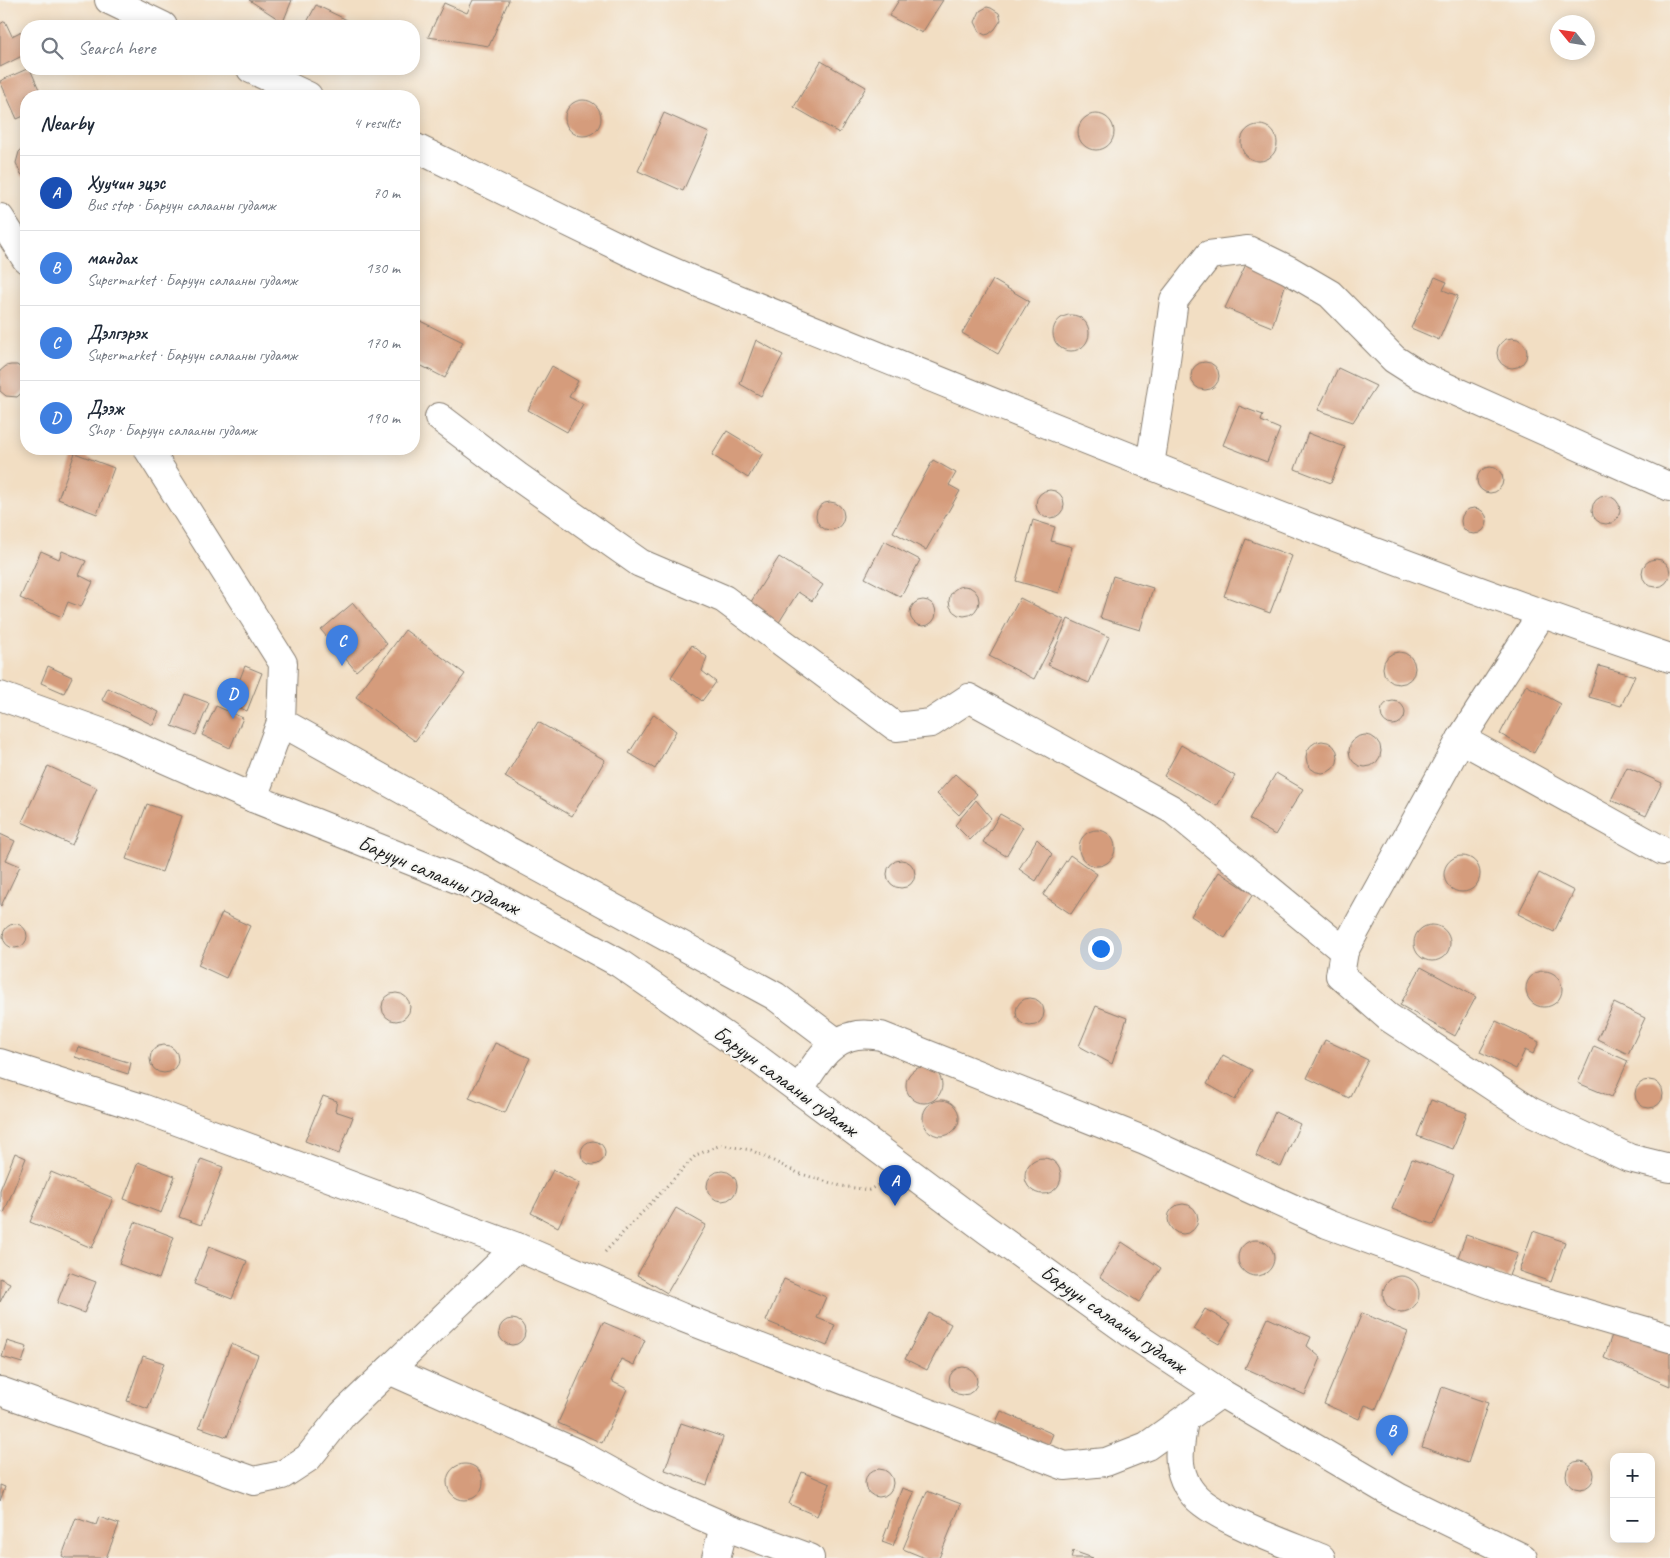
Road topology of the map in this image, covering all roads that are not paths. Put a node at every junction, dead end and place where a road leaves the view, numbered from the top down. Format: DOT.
graph roads {
  1 [pos="109,0"];
  2 [pos="151,20"];
  3 [pos="264,75"];
  4 [pos="295,90"];
  5 [pos="420,150"];
  6 [pos="0,218"];
  7 [pos="20,250"];
  8 [pos="439,417"];
  9 [pos="152,455"];
  10 [pos="1150,466"];
  11 [pos="1670,487"];
  12 [pos="1541,615"];
  13 [pos="1670,658"];
  14 [pos="0,696"];
  15 [pos="281,722"];
  16 [pos="1461,739"];
  17 [pos="253,798"];
  18 [pos="1664,851"];
  19 [pos="1344,951"];
  20 [pos="836,1042"];
  21 [pos="0,1063"];
  22 [pos="799,1090"];
  23 [pos="1670,1168"];
  24 [pos="518,1247"];
  25 [pos="1670,1338"];
  26 [pos="389,1370"];
  27 [pos="0,1391"];
  28 [pos="1221,1393"];
  29 [pos="1184,1420"];
  30 [pos="724,1526"];
  31 [pos="716,1558"];
  32 [pos="810,1558"];
  33 [pos="1321,1558"];
  34 [pos="1524,1558"];
  1 -- 2 [label="street"];
  3 -- 4 [label="street"];
  5 -- 10 [label="street"];
  6 -- 7 [label="street"];
  8 -- 19 [label="street"];
  9 -- 15 [label="street"];
  10 -- 11 [label="street"];
  10 -- 12 [label="street"];
  12 -- 13 [label="street"];
  12 -- 16 [label="street"];
  14 -- 17 [label="street, Баруун салааны гудамж"];
  15 -- 17 [label="street"];
  15 -- 20 [label="street"];
  16 -- 18 [label="street"];
  16 -- 19 [label="street"];
  17 -- 22 [label="street, Баруун салааны гудамж"];
  19 -- 23 [label="street"];
  20 -- 22 [label="street"];
  20 -- 25 [label="street"];
  21 -- 24 [label="street"];
  22 -- 28 [label="street, Баруун салааны гудамж"];
  24 -- 26 [label="street"];
  24 -- 29 [label="street"];
  26 -- 27 [label="street"];
  26 -- 30 [label="street"];
  28 -- 29 [label="street"];
  28 -- 34 [label="street, Баруун салааны гудамж"];
  29 -- 33 [label="street"];
  30 -- 31 [label="street"];
  30 -- 32 [label="street"];
}
